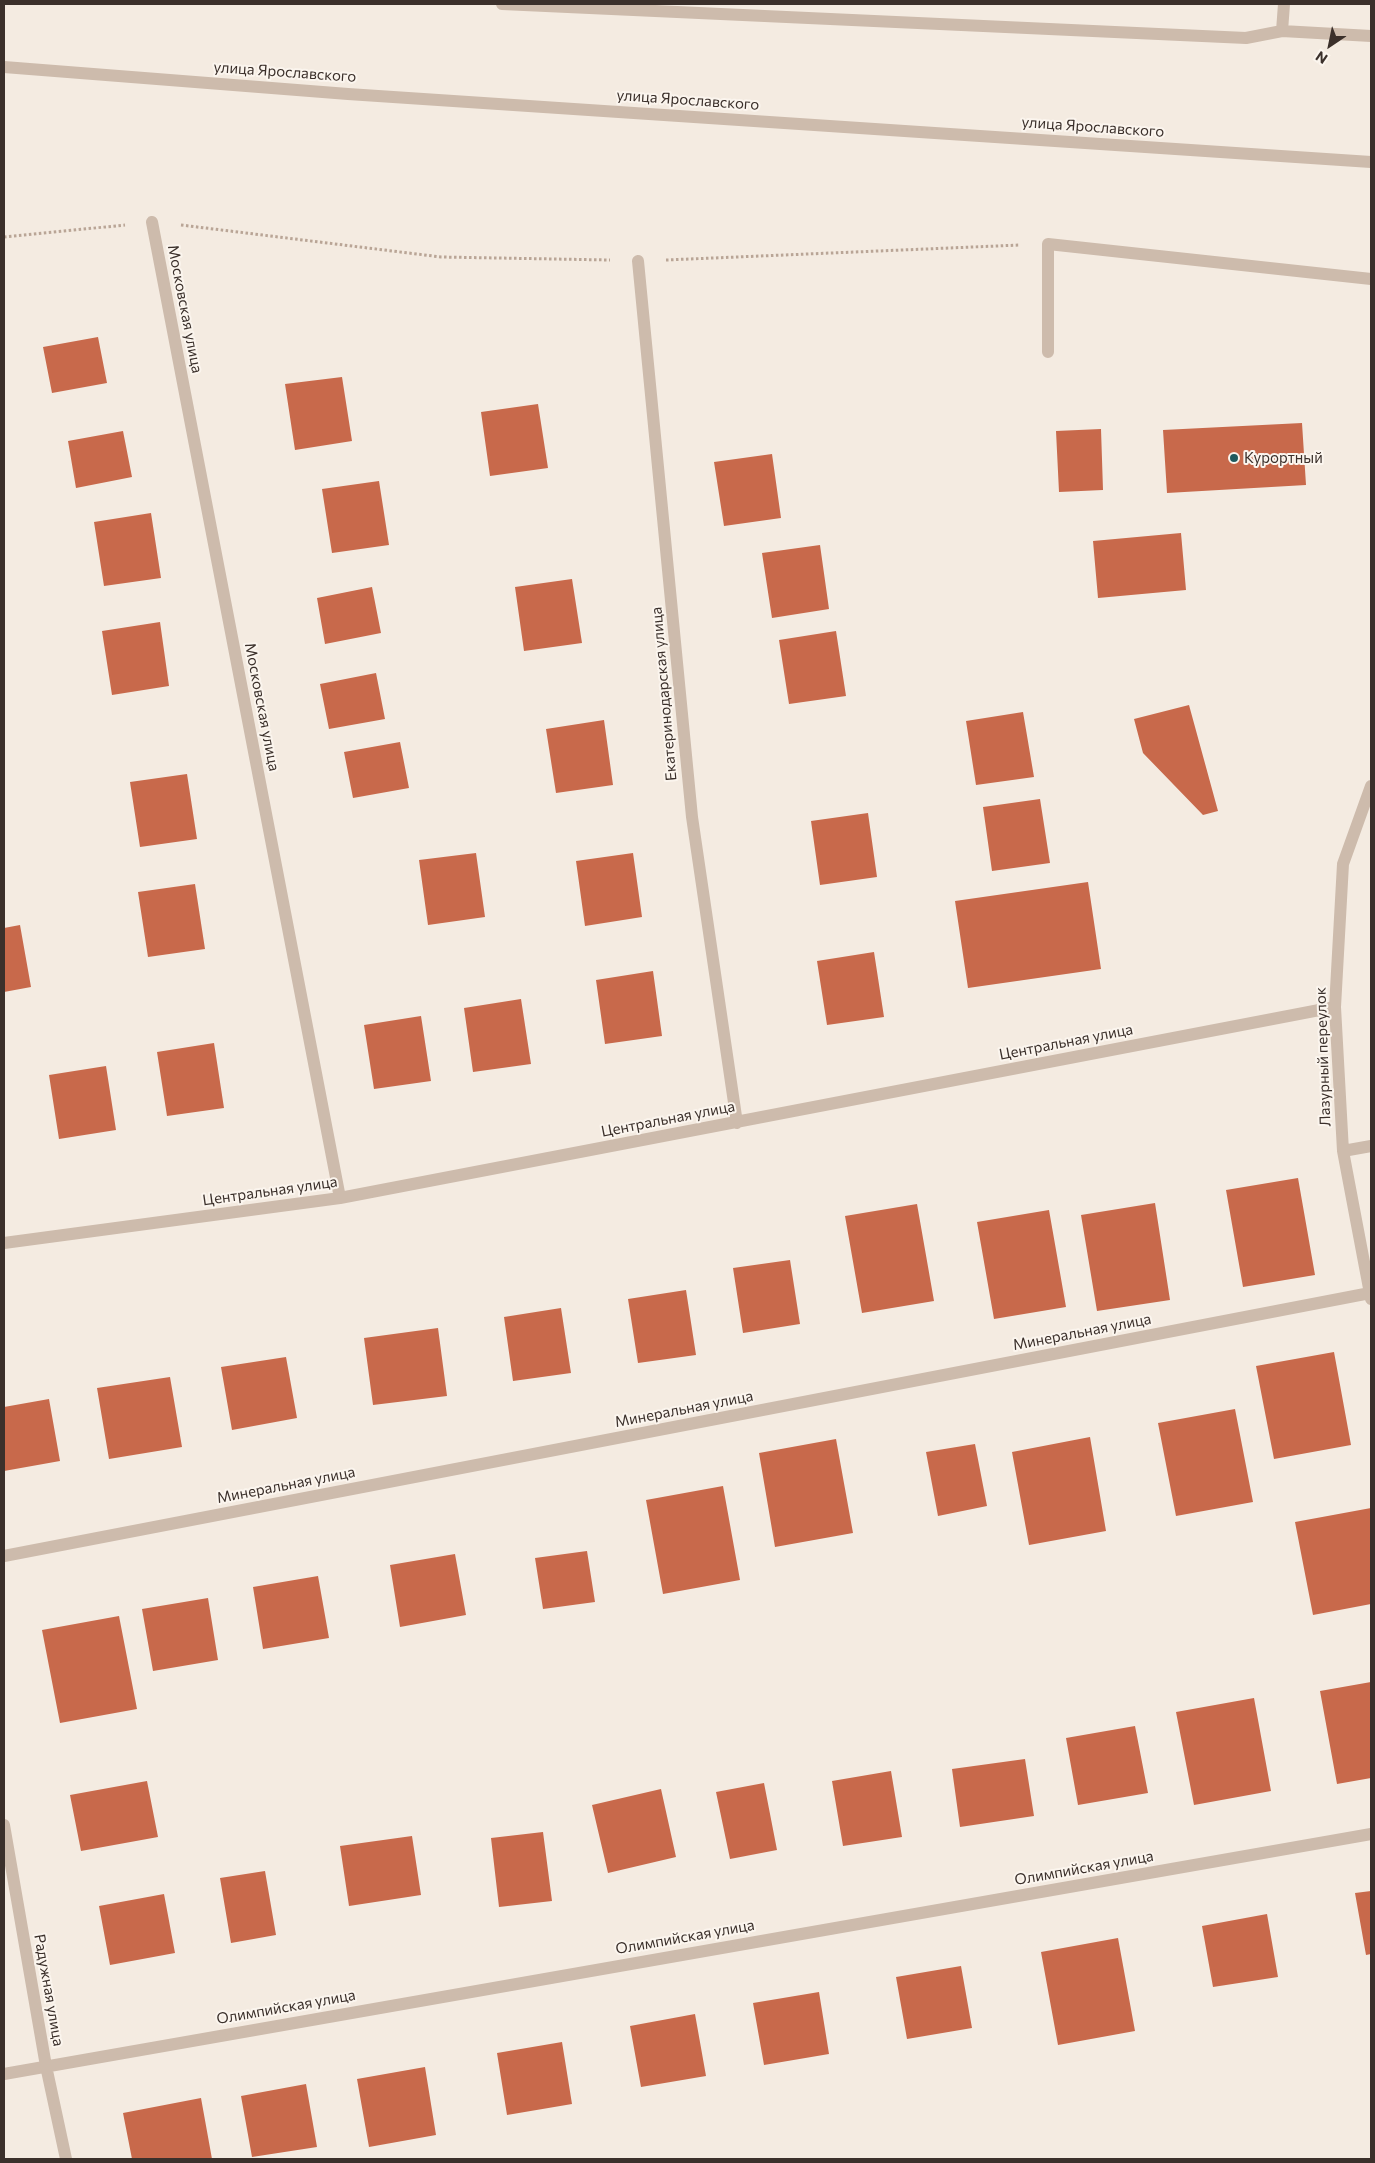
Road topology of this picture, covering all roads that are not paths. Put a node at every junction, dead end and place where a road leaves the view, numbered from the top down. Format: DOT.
graph roads {
  1 [pos="502,4"];
  2 [pos="518,4"];
  3 [pos="1284,4"];
  4 [pos="1282,31"];
  5 [pos="1371,36"];
  6 [pos="4,67"];
  7 [pos="1371,162"];
  8 [pos="152,222"];
  9 [pos="638,261"];
  10 [pos="1371,279"];
  11 [pos="1048,352"];
  12 [pos="1371,786"];
  13 [pos="1335,1006"];
  14 [pos="737,1123"];
  15 [pos="1371,1146"];
  16 [pos="1343,1152"];
  17 [pos="340,1198"];
  18 [pos="4,1243"];
  19 [pos="1371,1296"];
  20 [pos="4,1556"];
  21 [pos="4,1825"];
  22 [pos="1371,1834"];
  23 [pos="46,2066"];
  24 [pos="4,2074"];
  25 [pos="66,2159"];
  1 -- 2 [label="street"];
  2 -- 4 [label="street"];
  3 -- 4 [label="street"];
  4 -- 5 [label="street"];
  6 -- 7 [label="street, улица Ярославского"];
  8 -- 17 [label="street, Московская улица"];
  9 -- 14 [label="street, Екатеринодарская улица"];
  10 -- 11 [label="street"];
  12 -- 13 [label="street, Лазурный переулок"];
  13 -- 14 [label="street, Центральная улица"];
  13 -- 16 [label="street, Лазурный переулок"];
  14 -- 17 [label="street, Центральная улица"];
  15 -- 16 [label="street"];
  16 -- 19 [label="street, Лазурный переулок"];
  17 -- 18 [label="street, Центральная улица"];
  19 -- 20 [label="street, Минеральная улица"];
  21 -- 23 [label="street, Радужная улица"];
  22 -- 23 [label="street, Олимпийская улица"];
  23 -- 24 [label="street, Олимпийская улица"];
  23 -- 25 [label="street, Радужная улица"];
}
